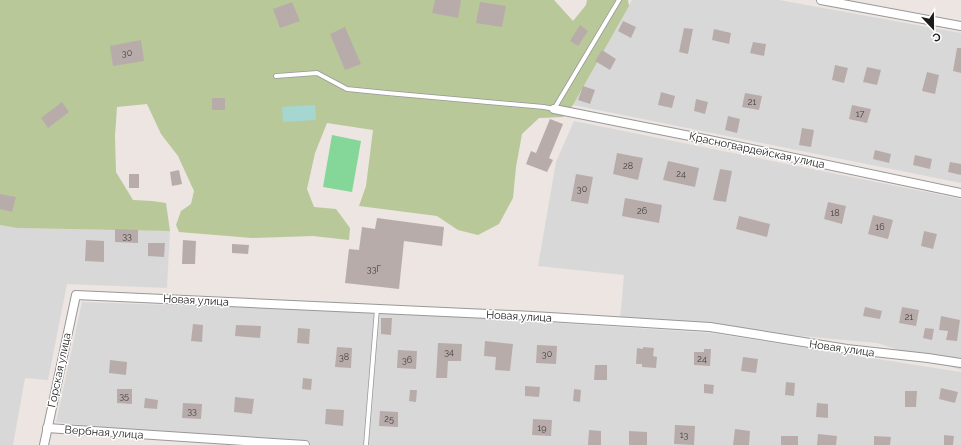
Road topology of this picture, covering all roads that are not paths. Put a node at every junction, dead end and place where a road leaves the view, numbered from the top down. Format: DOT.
graph roads {
  1 [pos="619,0"];
  2 [pos="821,0"];
  3 [pos="961,26"];
  4 [pos="276,76"];
  5 [pos="554,109"];
  6 [pos="961,193"];
  7 [pos="76,295"];
  8 [pos="377,308"];
  9 [pos="961,363"];
  10 [pos="47,428"];
  11 [pos="44,445"];
  12 [pos="305,445"];
  13 [pos="366,445"];
  1 -- 5 [label="lane"];
  2 -- 3 [label="street"];
  4 -- 5 [label="lane"];
  5 -- 6 [label="street, Красногвардейская улица"];
  7 -- 8 [label="street, Новая улица"];
  7 -- 10 [label="street, Горская улица"];
  8 -- 9 [label="street, Новая улица"];
  8 -- 13 [label="lane"];
  10 -- 11 [label="street, Горская улица"];
  10 -- 12 [label="street, Вербная улица"];
}
